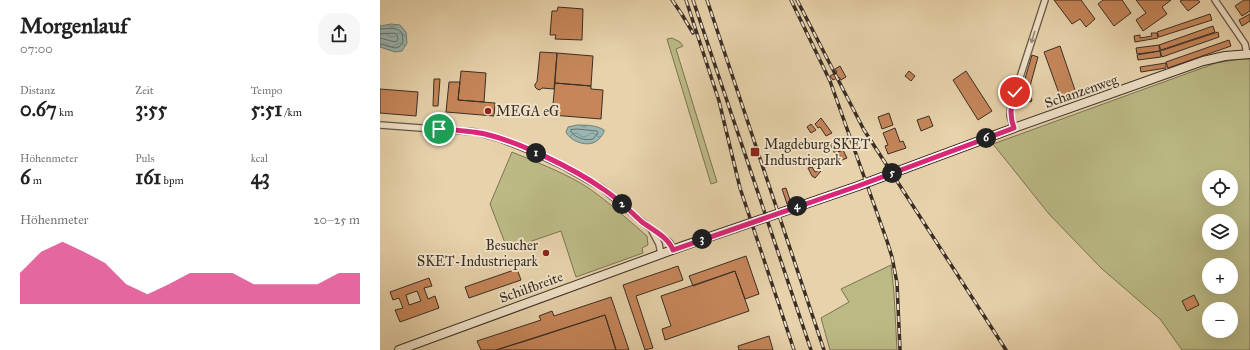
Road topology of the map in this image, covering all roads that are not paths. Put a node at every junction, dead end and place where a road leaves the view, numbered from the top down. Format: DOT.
graph roads {
  1 [pos="1045,0"];
  2 [pos="1215,0"];
  3 [pos="1248,54"];
  4 [pos="380,125"];
  5 [pos="1014,128"];
  6 [pos="651,229"];
  7 [pos="673,250"];
  8 [pos="661,254"];
  9 [pos="412,347"];
  10 [pos="399,350"];
  1 -- 5 [label="street, one-way"];
  2 -- 3 [label="street"];
  3 -- 5 [label="main road, Schanzenweg"];
  4 -- 6 [label="street"];
  5 -- 7 [label="main road, Schanzenweg"];
  6 -- 7 [label="street"];
  6 -- 8 [label="street"];
  7 -- 8 [label="main road, Schilfbreite"];
  8 -- 9 [label="main road, Schilfbreite"];
  9 -- 10 [label="main road, Schilfbreite"];
}
